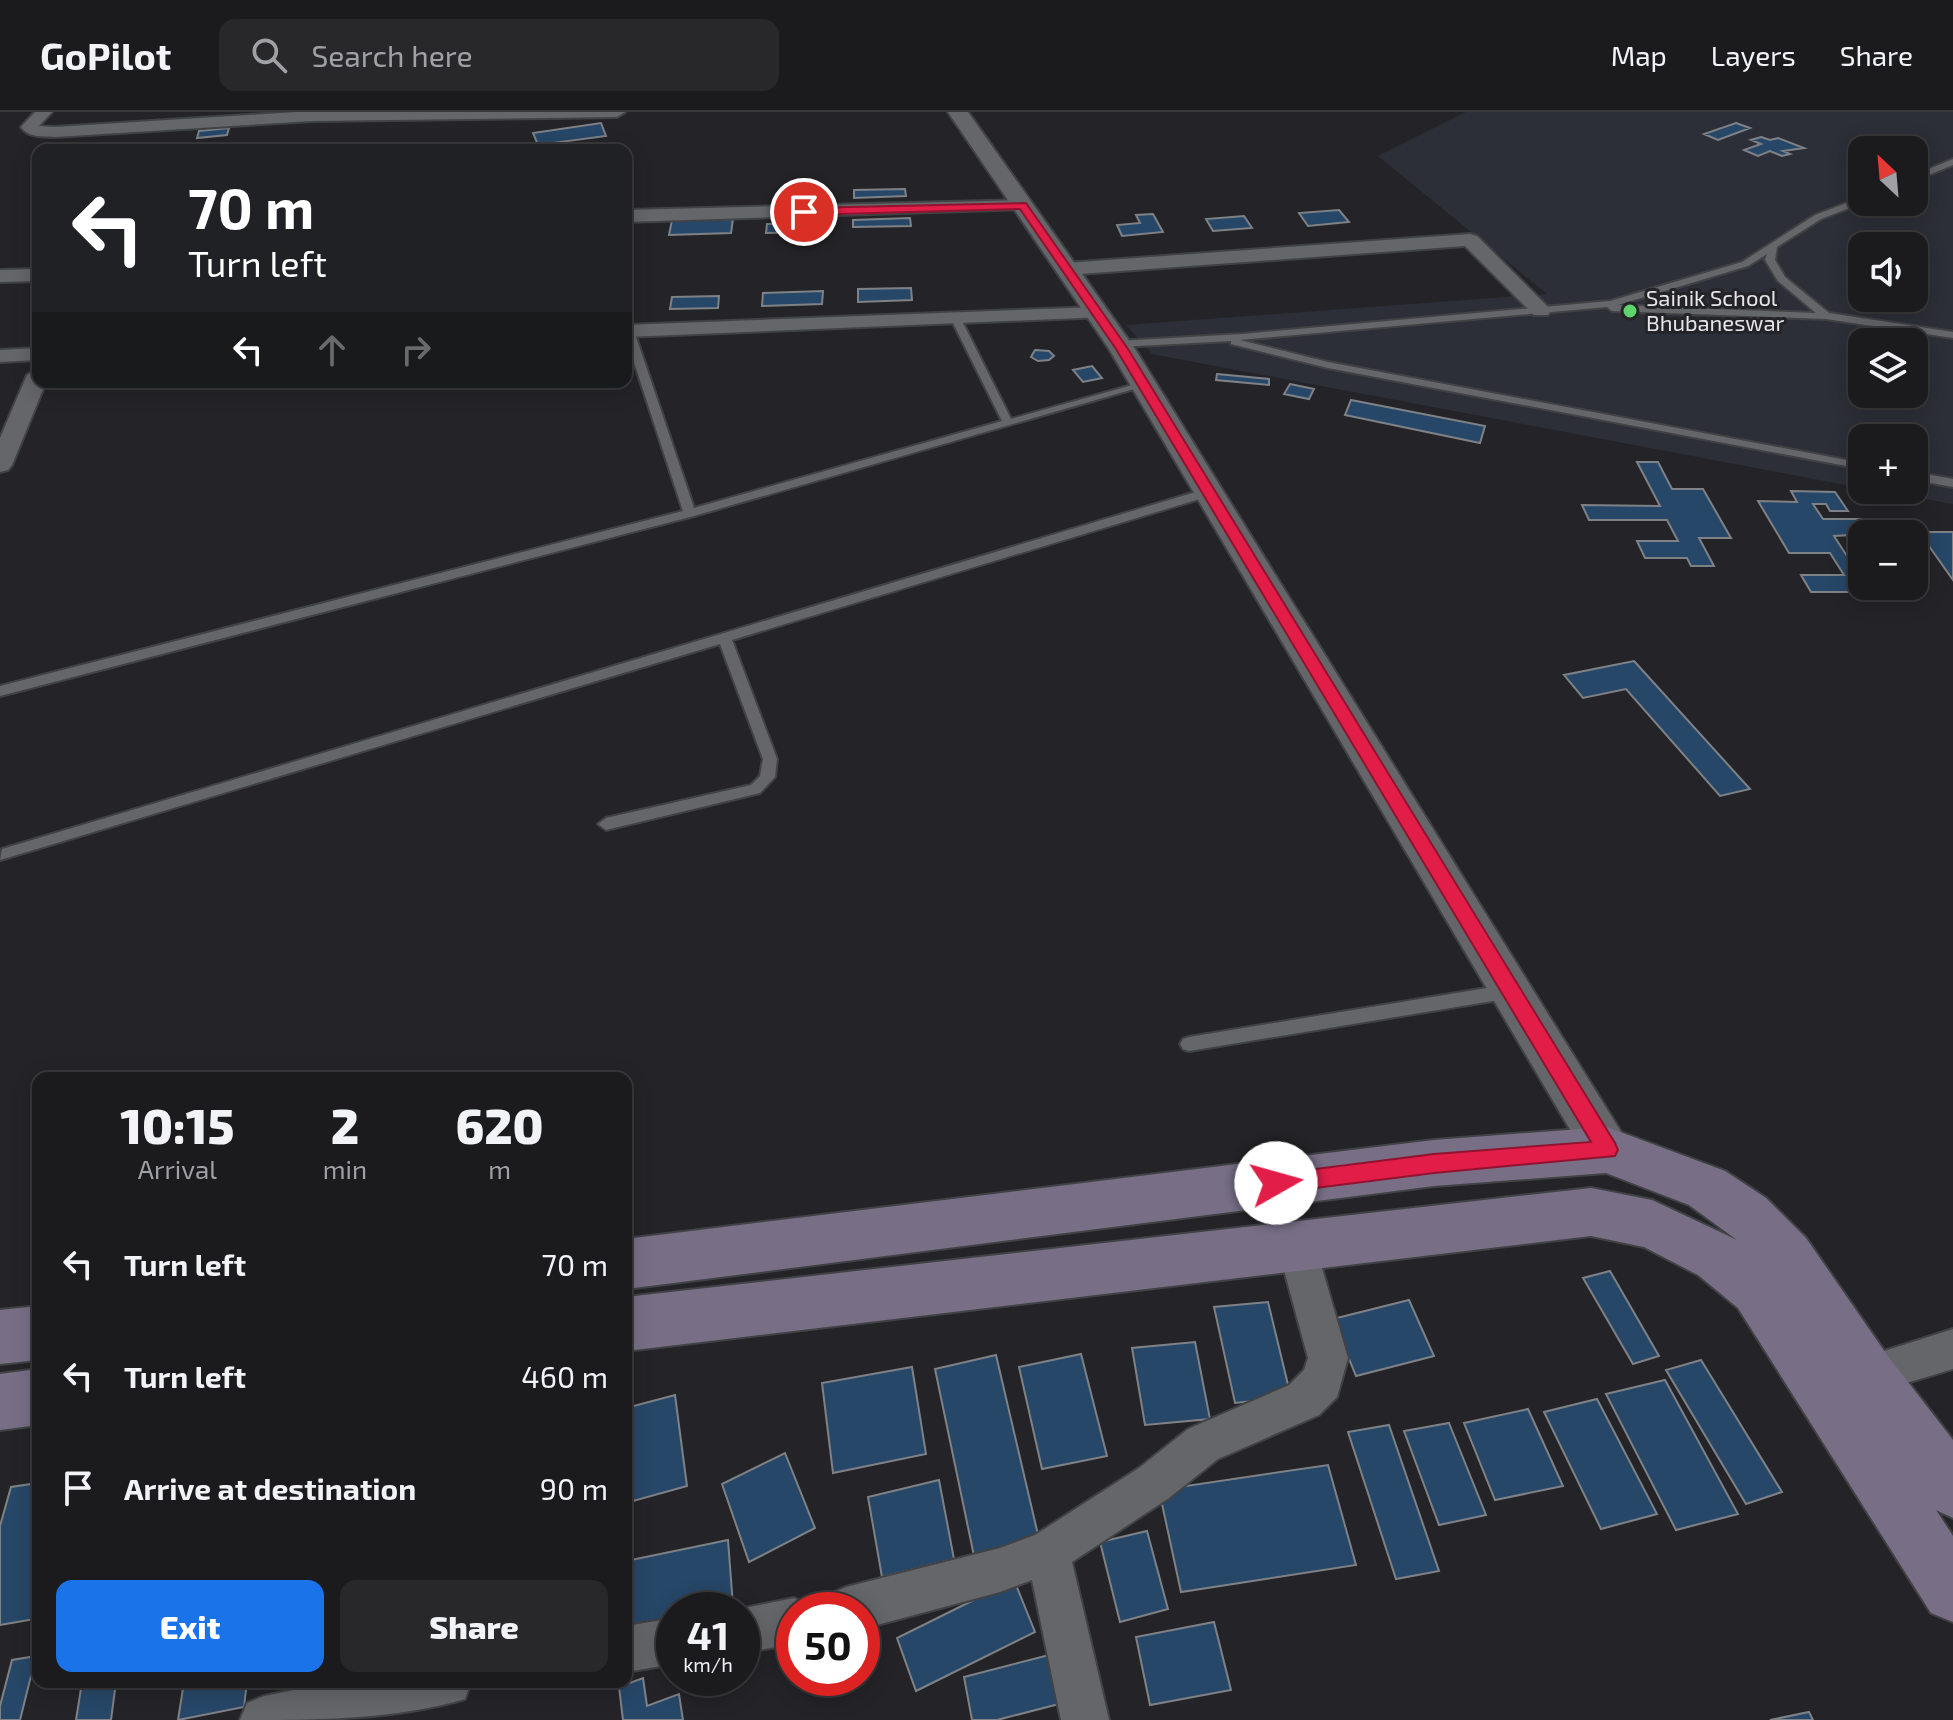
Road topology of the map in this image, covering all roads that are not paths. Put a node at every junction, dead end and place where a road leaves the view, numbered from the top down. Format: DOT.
graph roads {
  1 [pos="44,112"];
  2 [pos="617,112"];
  3 [pos="958,112"];
  4 [pos="159,118"];
  5 [pos="146,144"];
  6 [pos="1953,162"];
  7 [pos="1928,172"];
  8 [pos="1023,205"];
  9 [pos="1848,205"];
  10 [pos="632,216"];
  11 [pos="1773,248"];
  12 [pos="1066,269"];
  13 [pos="32,275"];
  14 [pos="0,276"];
  15 [pos="1585,307"];
  16 [pos="1541,311"];
  17 [pos="1097,313"];
  18 [pos="1826,316"];
  19 [pos="956,319"];
  20 [pos="632,331"];
  21 [pos="1953,335"];
  22 [pos="1218,338"];
  23 [pos="632,343"];
  24 [pos="1118,344"];
  25 [pos="32,354"];
  26 [pos="0,356"];
  27 [pos="1143,385"];
  28 [pos="32,388"];
  29 [pos="1008,423"];
  30 [pos="0,463"];
  31 [pos="1848,463"];
  32 [pos="1928,479"];
  33 [pos="1953,483"];
  34 [pos="1209,492"];
  35 [pos="690,513"];
  36 [pos="725,640"];
  37 [pos="0,691"];
  38 [pos="606,824"];
  39 [pos="2,855"];
  40 [pos="1511,991"];
  41 [pos="1189,1044"];
  42 [pos="1607,1150"];
  43 [pos="1296,1244"];
  44 [pos="632,1263"];
  45 [pos="632,1323"];
  46 [pos="32,1334"];
  47 [pos="0,1337"];
  48 [pos="1953,1349"];
  49 [pos="1867,1375"];
  50 [pos="32,1398"];
  51 [pos="0,1402"];
  52 [pos="1953,1488"];
  53 [pos="1048,1552"];
  54 [pos="1953,1591"];
  55 [pos="880,1601"];
  56 [pos="656,1644"];
  57 [pos="632,1648"];
  58 [pos="419,1688"];
  59 [pos="264,1720"];
  60 [pos="1085,1720"];
  1 -- 4 [label="street"];
  2 -- 4 [label="street"];
  3 -- 8 [label="street"];
  4 -- 5 [label="street"];
  6 -- 7 [label="lane"];
  8 -- 10 [label="street"];
  8 -- 12 [label="street"];
  9 -- 11 [label="lane"];
  11 -- 15 [label="lane"];
  11 -- 18 [label="lane"];
  12 -- 16 [label="street"];
  12 -- 17 [label="street"];
  13 -- 14 [label="street"];
  15 -- 16 [label="lane"];
  15 -- 18 [label="lane"];
  16 -- 22 [label="lane"];
  17 -- 19 [label="street"];
  17 -- 24 [label="street"];
  18 -- 21 [label="lane"];
  19 -- 20 [label="street"];
  19 -- 29 [label="lane"];
  22 -- 24 [label="lane"];
  22 -- 31 [label="lane"];
  23 -- 35 [label="lane"];
  24 -- 27 [label="street"];
  25 -- 26 [label="street"];
  27 -- 29 [label="lane"];
  27 -- 34 [label="street"];
  28 -- 30 [label="street"];
  29 -- 35 [label="lane"];
  32 -- 33 [label="lane"];
  34 -- 36 [label="lane"];
  34 -- 40 [label="street"];
  35 -- 37 [label="lane"];
  36 -- 38 [label="lane"];
  36 -- 39 [label="lane"];
  40 -- 41 [label="lane"];
  40 -- 42 [label="street"];
  42 -- 44 [label="main road"];
  42 -- 49 [label="main road"];
  43 -- 45 [label="main road"];
  43 -- 53 [label="street"];
  43 -- 54 [label="main road"];
  46 -- 47 [label="main road"];
  48 -- 49 [label="street"];
  49 -- 52 [label="main road"];
  50 -- 51 [label="main road"];
  53 -- 55 [label="street"];
  53 -- 60 [label="street"];
  56 -- 57 [label="street"];
  58 -- 59 [label="street"];
}
